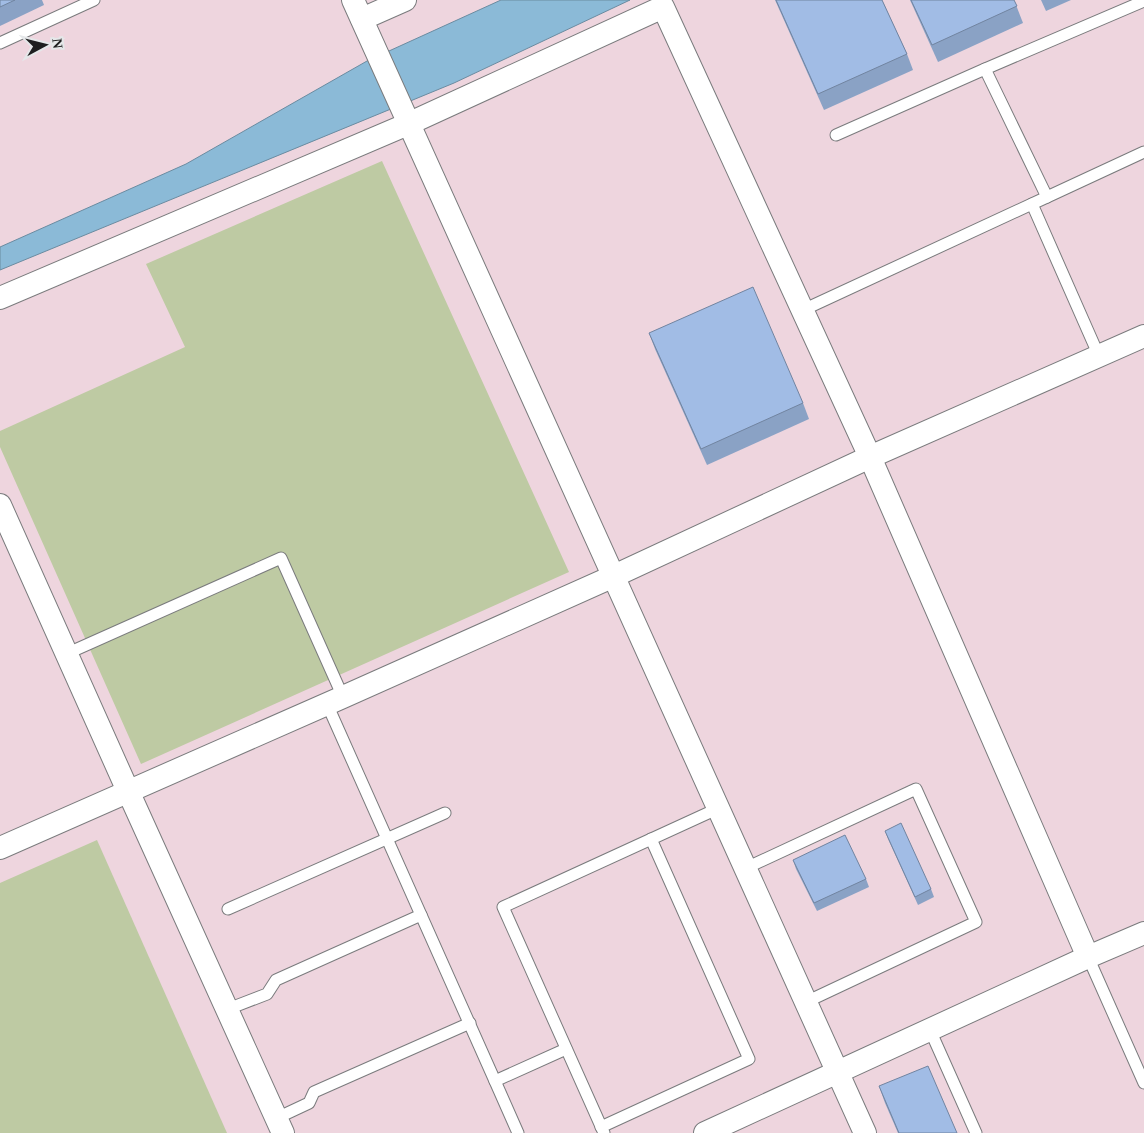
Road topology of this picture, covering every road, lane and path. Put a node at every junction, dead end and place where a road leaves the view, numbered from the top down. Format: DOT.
graph roads {
  1 [pos="94,0"];
  2 [pos="405,0"];
  3 [pos="1144,1"];
  4 [pos="670,3"];
  5 [pos="358,10"];
  6 [pos="0,43"];
  7 [pos="985,69"];
  8 [pos="407,120"];
  9 [pos="836,135"];
  10 [pos="1144,152"];
  11 [pos="1047,197"];
  12 [pos="1032,204"];
  13 [pos="0,298"];
  14 [pos="803,310"];
  15 [pos="1144,336"];
  16 [pos="1099,356"];
  17 [pos="870,457"];
  18 [pos="0,505"];
  19 [pos="614,576"];
  20 [pos="66,654"];
  21 [pos="335,701"];
  22 [pos="128,792"];
  23 [pos="719,808"];
  24 [pos="446,813"];
  25 [pos="387,839"];
  26 [pos="650,839"];
  27 [pos="0,848"];
  28 [pos="746,868"];
  29 [pos="228,909"];
  30 [pos="422,915"];
  31 [pos="1144,933"];
  32 [pos="1088,958"];
  33 [pos="806,1002"];
  34 [pos="228,1009"];
  35 [pos="470,1023"];
  36 [pos="930,1030"];
  37 [pos="566,1049"];
  38 [pos="838,1073"];
  39 [pos="495,1081"];
  40 [pos="1144,1084"];
  41 [pos="280,1126"];
  42 [pos="602,1130"];
  43 [pos="518,1133"];
  44 [pos="705,1133"];
  45 [pos="865,1133"];
  46 [pos="976,1133"];
  1 -- 6 [label="lane"];
  2 -- 5 [label="street"];
  3 -- 7 [label="lane"];
  4 -- 8 [label="street"];
  4 -- 14 [label="street"];
  5 -- 8 [label="street"];
  7 -- 9 [label="lane"];
  7 -- 11 [label="lane"];
  8 -- 13 [label="street"];
  8 -- 19 [label="street"];
  10 -- 11 [label="lane"];
  11 -- 12 [label="lane"];
  12 -- 14 [label="lane"];
  12 -- 16 [label="lane"];
  14 -- 17 [label="street"];
  15 -- 16 [label="street"];
  16 -- 17 [label="street"];
  17 -- 19 [label="street"];
  17 -- 32 [label="street"];
  18 -- 20 [label="street"];
  19 -- 21 [label="street"];
  19 -- 23 [label="street"];
  20 -- 21 [label="lane"];
  20 -- 22 [label="street"];
  21 -- 22 [label="street"];
  21 -- 25 [label="lane"];
  22 -- 27 [label="street"];
  22 -- 34 [label="street"];
  23 -- 26 [label="lane"];
  23 -- 28 [label="street"];
  24 -- 25 [label="lane"];
  25 -- 29 [label="lane"];
  25 -- 30 [label="lane"];
  26 -- 37 [label="lane"];
  26 -- 42 [label="lane"];
  28 -- 33 [label="street"];
  28 -- 33 [label="lane"];
  30 -- 34 [label="lane"];
  30 -- 35 [label="lane"];
  31 -- 32 [label="street"];
  32 -- 36 [label="street"];
  32 -- 40 [label="lane"];
  33 -- 38 [label="street"];
  34 -- 41 [label="street"];
  35 -- 39 [label="lane"];
  35 -- 41 [label="lane"];
  36 -- 38 [label="street"];
  36 -- 46 [label="lane"];
  37 -- 39 [label="lane"];
  37 -- 42 [label="lane"];
  38 -- 44 [label="street"];
  38 -- 45 [label="street"];
  39 -- 43 [label="lane"];
}
